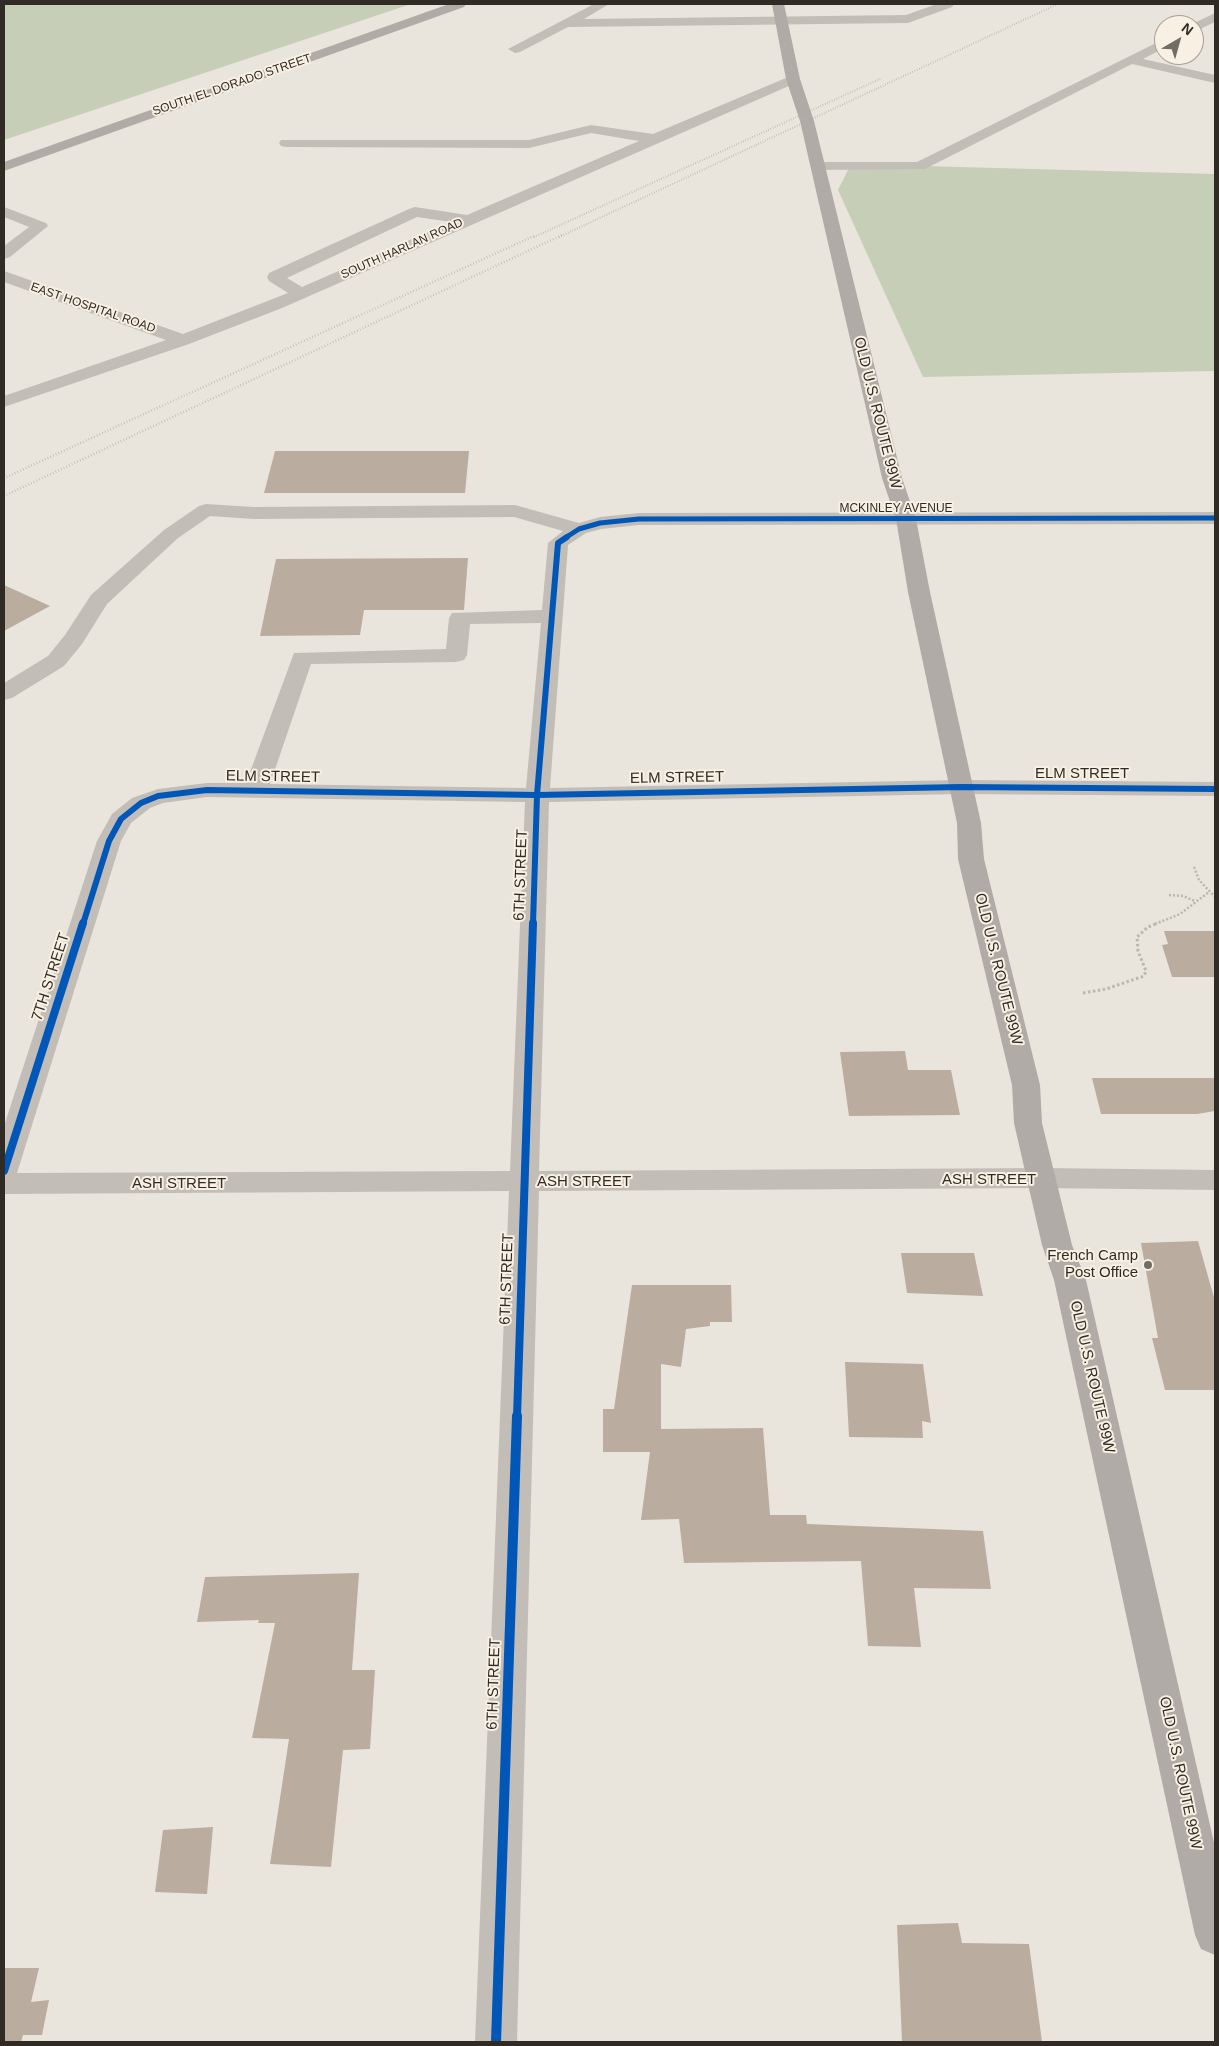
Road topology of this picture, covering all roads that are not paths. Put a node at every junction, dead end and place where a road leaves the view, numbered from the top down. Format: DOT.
graph roads {
  1 [pos="460,4"];
  2 [pos="603,4"];
  3 [pos="903,4"];
  4 [pos="948,4"];
  5 [pos="780,13"];
  6 [pos="908,20"];
  7 [pos="564,24"];
  8 [pos="1154,48"];
  9 [pos="515,49"];
  10 [pos="1130,60"];
  11 [pos="793,79"];
  12 [pos="1215,79"];
  13 [pos="655,139"];
  14 [pos="286,143"];
  15 [pos="29,156"];
  16 [pos="4,157"];
  17 [pos="818,166"];
  18 [pos="4,167"];
  19 [pos="4,212"];
  20 [pos="468,220"];
  21 [pos="4,254"];
  22 [pos="4,276"];
  23 [pos="300,293"];
  24 [pos="183,340"];
  25 [pos="4,402"];
  26 [pos="1215,518"];
  27 [pos="906,519"];
  28 [pos="578,529"];
  29 [pos="552,616"];
  30 [pos="4,693"];
  31 [pos="961,787"];
  32 [pos="1215,789"];
  33 [pos="255,791"];
  34 [pos="538,795"];
  35 [pos="141,803"];
  36 [pos="4,1171"];
  37 [pos="1215,1180"];
  38 [pos="4,1184"];
  39 [pos="1042,1185"];
  40 [pos="524,1188"];
  41 [pos="4,1199"];
  42 [pos="1215,1935"];
  43 [pos="496,2042"];
  1 -- 15 [label="main road, SOUTH EL DORADO STREET"];
  2 -- 7 [label="street"];
  3 -- 6 [label="street"];
  4 -- 6 [label="street"];
  5 -- 6 [label="street"];
  5 -- 7 [label="street"];
  5 -- 11 [label="main road, OLD U.S. ROUTE 99W"];
  7 -- 9 [label="street"];
  8 -- 10 [label="street"];
  10 -- 12 [label="street"];
  10 -- 17 [label="street"];
  11 -- 13 [label="street, SOUTH HARLAN ROAD"];
  11 -- 17 [label="main road, OLD U.S. ROUTE 99W"];
  13 -- 14 [label="street"];
  13 -- 20 [label="street, SOUTH HARLAN ROAD"];
  15 -- 16 [label="main road"];
  15 -- 18 [label="main road, SOUTH EL DORADO STREET"];
  17 -- 27 [label="main road, OLD U.S. ROUTE 99W"];
  19 -- 21 [label="street"];
  20 -- 23 [label="street, SOUTH HARLAN ROAD"];
  20 -- 23 [label="street"];
  22 -- 24 [label="street, EAST HOSPITAL ROAD"];
  23 -- 24 [label="street, SOUTH HARLAN ROAD"];
  24 -- 25 [label="street, SOUTH HARLAN ROAD"];
  26 -- 27 [label="street, MCKINLEY AVENUE"];
  27 -- 28 [label="street, MCKINLEY AVENUE"];
  27 -- 31 [label="main road, OLD U.S. ROUTE 99W"];
  28 -- 29 [label="street, 6TH STREET"];
  28 -- 30 [label="street"];
  29 -- 33 [label="street"];
  29 -- 34 [label="street, 6TH STREET"];
  31 -- 32 [label="street, ELM STREET"];
  31 -- 34 [label="street, ELM STREET"];
  31 -- 39 [label="main road, OLD U.S. ROUTE 99W"];
  33 -- 34 [label="street, ELM STREET"];
  33 -- 35 [label="street, ELM STREET"];
  34 -- 40 [label="street, 6TH STREET"];
  35 -- 36 [label="street, 7TH STREET"];
  37 -- 39 [label="street, ASH STREET"];
  38 -- 40 [label="street, ASH STREET"];
  39 -- 40 [label="street, ASH STREET"];
  39 -- 42 [label="main road, OLD U.S. ROUTE 99W"];
  40 -- 41 [label="street, ASH STREET"];
  40 -- 43 [label="street, 6TH STREET"];
}
